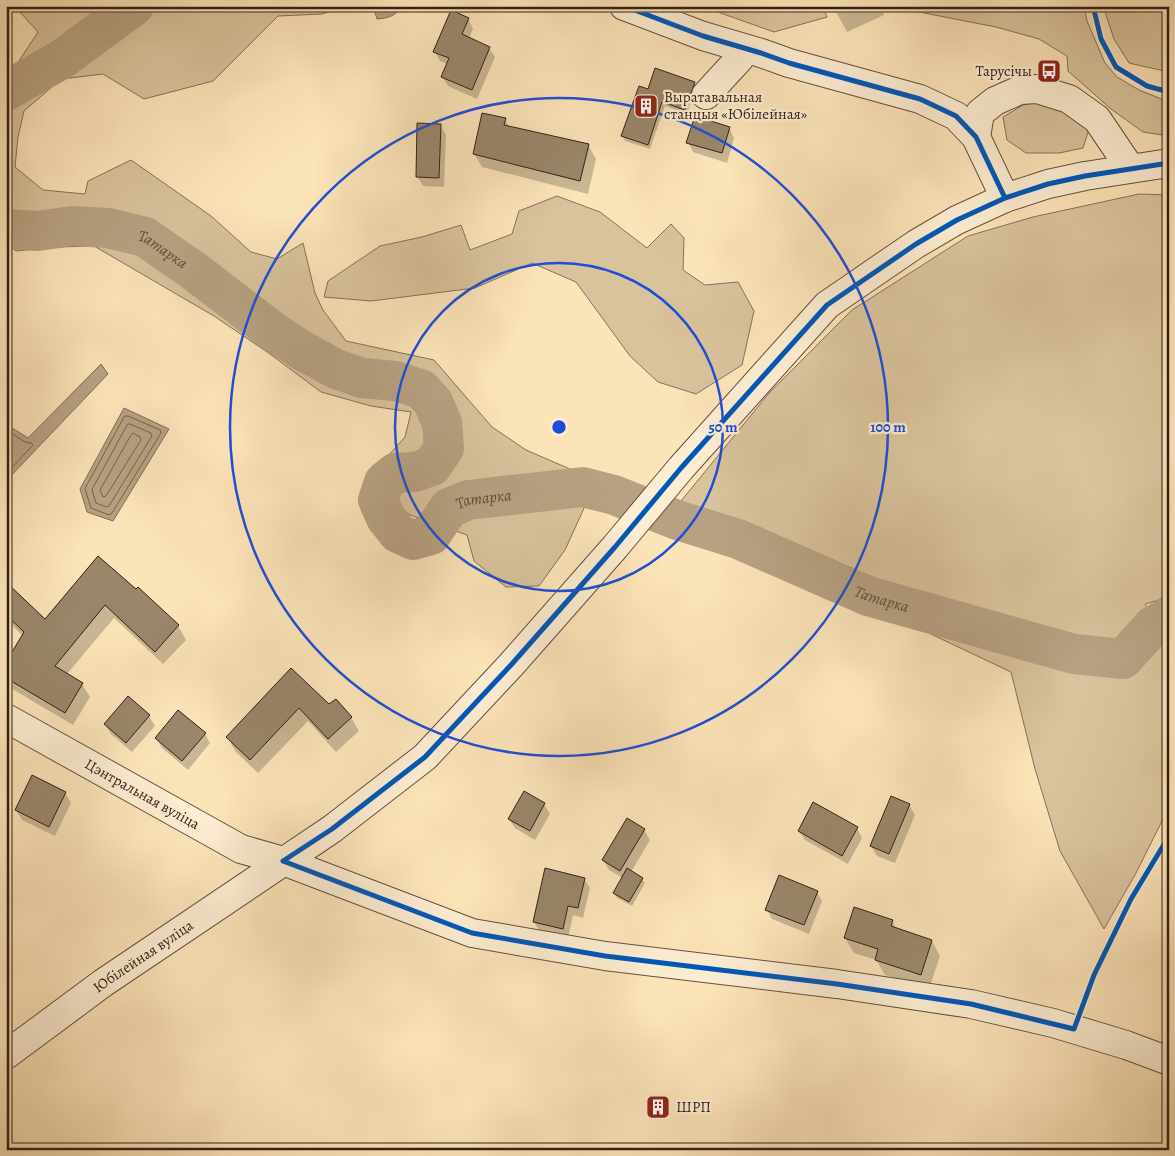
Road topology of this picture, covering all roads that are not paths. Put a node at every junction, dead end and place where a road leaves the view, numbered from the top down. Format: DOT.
graph roads {
  1 [pos="624,6"];
  2 [pos="742,48"];
  3 [pos="706,96"];
  4 [pos="976,137"];
  5 [pos="1169,163"];
  6 [pos="1130,168"];
  7 [pos="1005,198"];
  8 [pos="6,718"];
  9 [pos="283,861"];
  10 [pos="6,1055"];
  11 [pos="1169,1061"];
  1 -- 2 [label="street"];
  2 -- 3 [label="street"];
  2 -- 4 [label="street"];
  4 -- 6 [label="street"];
  4 -- 7 [label="street"];
  5 -- 6 [label="street, Юбілейная вуліца"];
  6 -- 7 [label="street, Юбілейная вуліца"];
  7 -- 9 [label="street, Юбілейная вуліца"];
  8 -- 9 [label="street, Цэнтральная вуліца"];
  9 -- 10 [label="street, Юбілейная вуліца"];
  9 -- 11 [label="street, Цэнтральная вуліца"];
}
